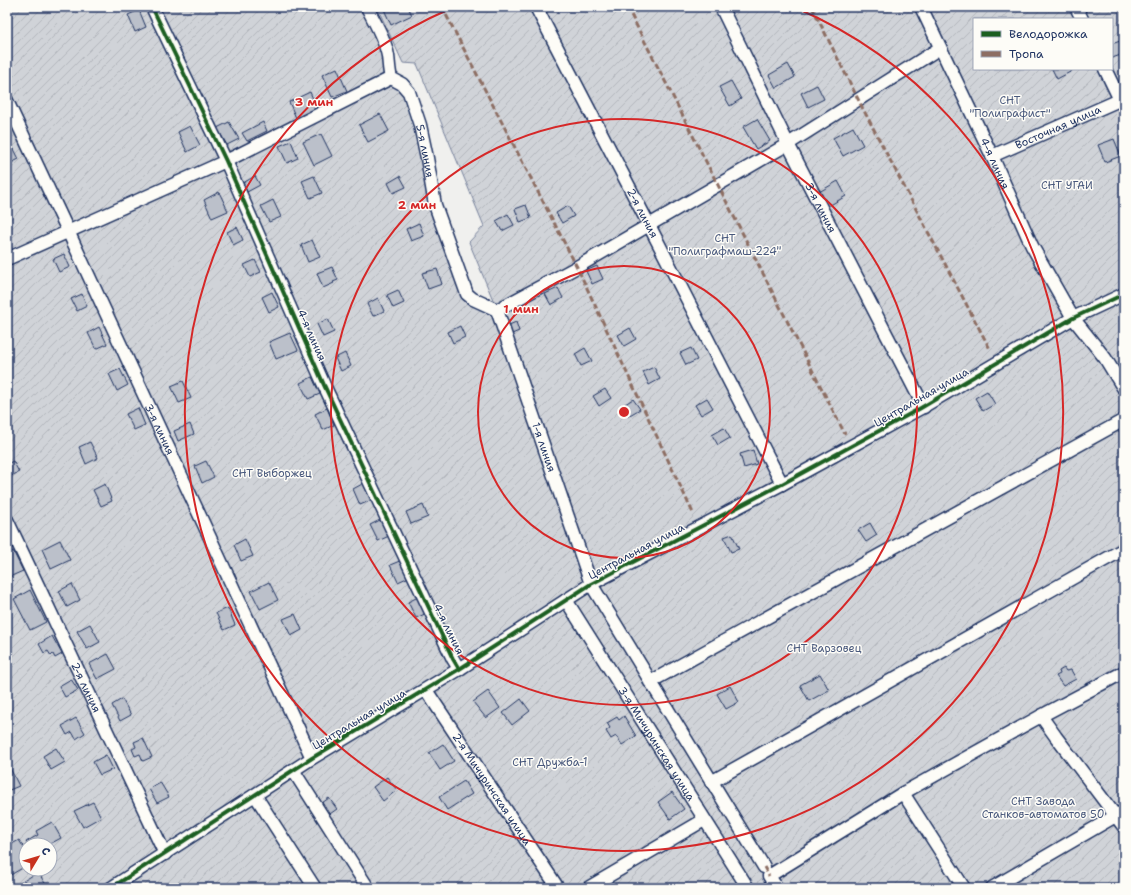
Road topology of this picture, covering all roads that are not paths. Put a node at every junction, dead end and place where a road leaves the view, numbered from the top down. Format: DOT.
graph roads {
  1 [pos="152,7"];
  2 [pos="367,7"];
  3 [pos="536,7"];
  4 [pos="721,7"];
  5 [pos="921,7"];
  6 [pos="1076,7"];
  7 [pos="1082,18"];
  8 [pos="940,48"];
  9 [pos="1106,70"];
  10 [pos="391,78"];
  11 [pos="1122,99"];
  12 [pos="7,101"];
  13 [pos="788,144"];
  14 [pos="992,156"];
  15 [pos="226,161"];
  16 [pos="649,224"];
  17 [pos="68,231"];
  18 [pos="7,259"];
  19 [pos="1124,294"];
  20 [pos="497,310"];
  21 [pos="1074,318"];
  22 [pos="1124,389"];
  23 [pos="924,407"];
  24 [pos="1124,420"];
  25 [pos="782,484"];
  26 [pos="7,520"];
  27 [pos="1124,549"];
  28 [pos="591,584"];
  29 [pos="566,600"];
  30 [pos="459,669"];
  31 [pos="1124,672"];
  32 [pos="650,682"];
  33 [pos="426,690"];
  34 [pos="1041,716"];
  35 [pos="312,758"];
  36 [pos="293,770"];
  37 [pos="711,782"];
  38 [pos="903,793"];
  39 [pos="255,795"];
  40 [pos="1120,814"];
  41 [pos="704,820"];
  42 [pos="1124,827"];
  43 [pos="165,854"];
  44 [pos="766,872"];
  45 [pos="124,885"];
  46 [pos="111,888"];
  47 [pos="316,888"];
  48 [pos="368,888"];
  49 [pos="558,888"];
  50 [pos="588,888"];
  51 [pos="748,888"];
  52 [pos="777,888"];
  53 [pos="964,888"];
  54 [pos="992,888"];
  1 -- 15 [label="street, 4-я линия"];
  2 -- 10 [label="street"];
  3 -- 16 [label="street, 2-я линия"];
  4 -- 13 [label="street, 3-я линия"];
  5 -- 8 [label="street, 4-я линия"];
  6 -- 7 [label="street"];
  8 -- 13 [label="street"];
  8 -- 14 [label="street, 4-я линия"];
  9 -- 11 [label="street"];
  10 -- 15 [label="street"];
  10 -- 20 [label="street, 5-я линия"];
  11 -- 14 [label="street, Восточная улица"];
  12 -- 17 [label="street, 3-я линия"];
  13 -- 16 [label="street"];
  13 -- 23 [label="street, 3-я линия"];
  14 -- 21 [label="street, 4-я линия"];
  15 -- 17 [label="street"];
  15 -- 30 [label="street, 4-я линия"];
  16 -- 20 [label="street"];
  16 -- 25 [label="street, 2-я линия"];
  17 -- 18 [label="street"];
  17 -- 35 [label="street, 3-я линия"];
  19 -- 21 [label="street, Центральная улица"];
  20 -- 28 [label="street, 1-я линия"];
  21 -- 22 [label="street, 4-я линия"];
  21 -- 23 [label="street, Центральная улица"];
  23 -- 25 [label="street, Центральная улица"];
  24 -- 32 [label="street"];
  25 -- 28 [label="street, Центральная улица"];
  26 -- 43 [label="street, 2-я линия"];
  27 -- 37 [label="street"];
  28 -- 29 [label="street, Центральная улица"];
  28 -- 32 [label="street, 1-я линия"];
  29 -- 30 [label="street, Центральная улица"];
  29 -- 41 [label="street, 3-я Мичуринская улица"];
  30 -- 33 [label="street, Центральная улица"];
  31 -- 34 [label="street"];
  32 -- 37 [label="street, 1-я линия"];
  33 -- 35 [label="street, Центральная улица"];
  33 -- 49 [label="street, 2-я Мичуринская улица"];
  34 -- 38 [label="street"];
  34 -- 40 [label="street"];
  35 -- 36 [label="street, Центральная улица"];
  36 -- 39 [label="street, Центральная улица"];
  36 -- 48 [label="street"];
  37 -- 44 [label="street, 1-я линия"];
  38 -- 44 [label="street"];
  38 -- 53 [label="street"];
  39 -- 43 [label="street, Центральная улица"];
  39 -- 47 [label="street"];
  40 -- 42 [label="street"];
  40 -- 54 [label="street"];
  41 -- 50 [label="street"];
  41 -- 51 [label="street, 3-я Мичуринская улица"];
  43 -- 45 [label="street, Центральная улица"];
  44 -- 52 [label="street, 1-я линия"];
  45 -- 46 [label="street, Центральная улица"];
}
